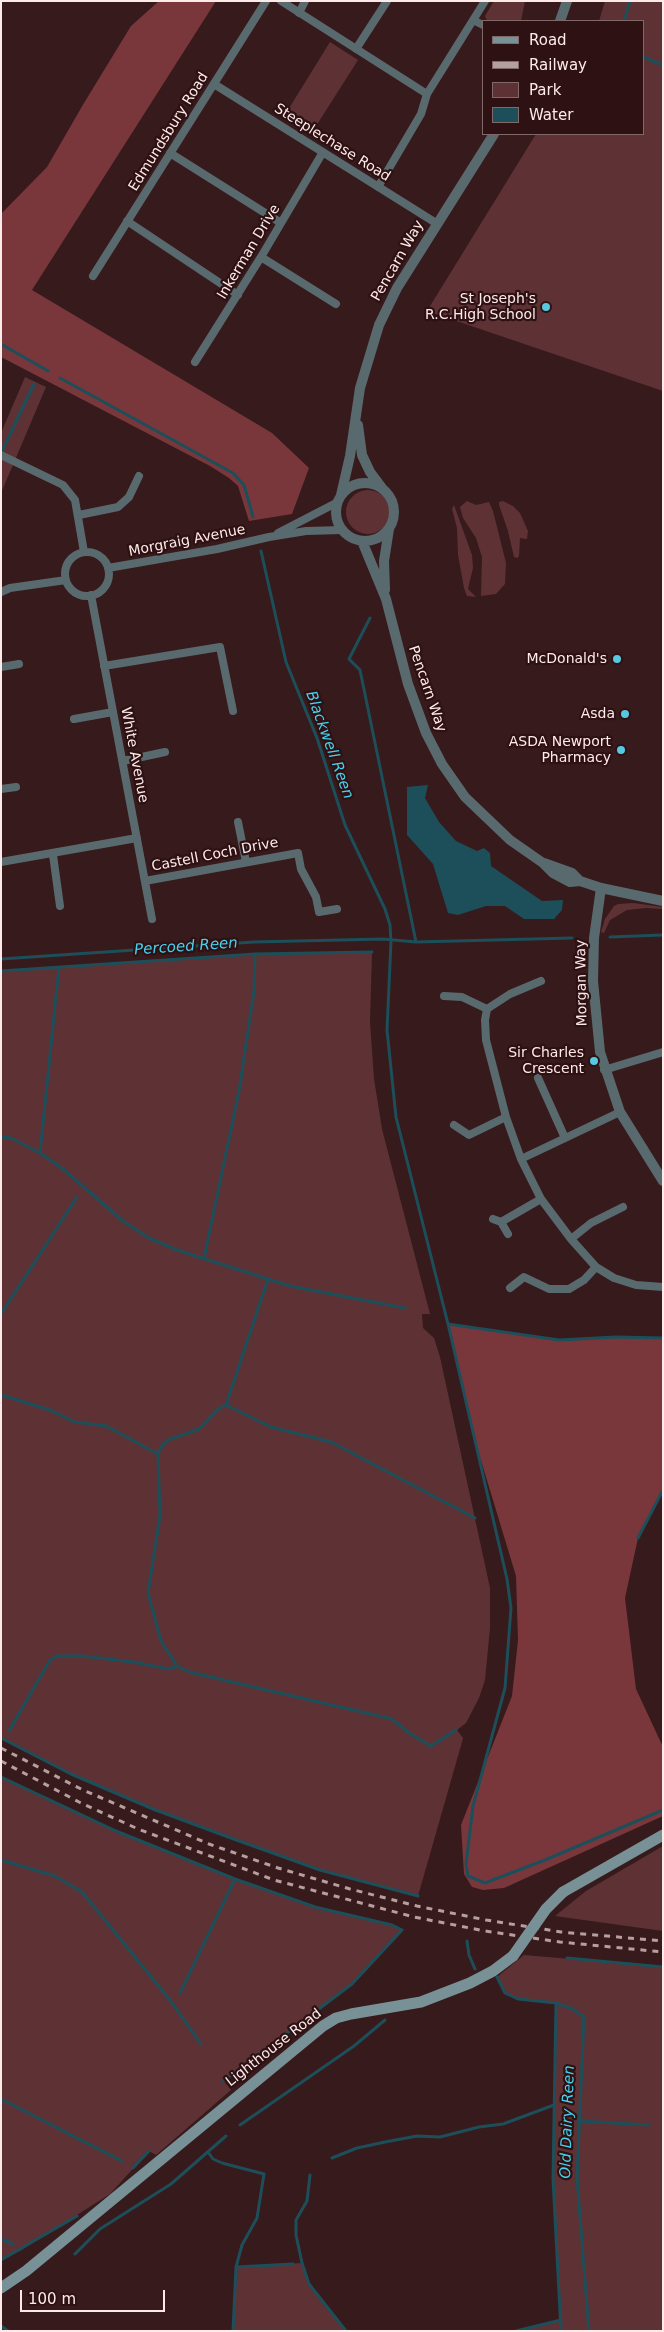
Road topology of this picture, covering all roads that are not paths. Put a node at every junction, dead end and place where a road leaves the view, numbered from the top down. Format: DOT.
graph roads {
  1 [pos="266,1"];
  2 [pos="281,1"];
  3 [pos="305,1"];
  4 [pos="387,1"];
  5 [pos="486,1"];
  6 [pos="567,1"];
  7 [pos="299,13"];
  8 [pos="473,20"];
  9 [pos="560,20"];
  10 [pos="482,24"];
  11 [pos="356,50"];
  12 [pos="214,84"];
  13 [pos="427,94"];
  14 [pos="493,135"];
  15 [pos="323,152"];
  16 [pos="170,153"];
  17 [pos="378,187"];
  18 [pos="126,222"];
  19 [pos="281,223"];
  20 [pos="436,224"];
  21 [pos="261,257"];
  22 [pos="93,276"];
  23 [pos="238,295"];
  24 [pos="336,304"];
  25 [pos="194,362"];
  26 [pos="357,414"];
  27 [pos="1,455"];
  28 [pos="139,476"];
  29 [pos="382,488"];
  30 [pos="339,498"];
  31 [pos="79,514"];
  32 [pos="389,529"];
  33 [pos="342,530"];
  34 [pos="269,537"];
  35 [pos="362,541"];
  36 [pos="84,552"];
  37 [pos="108,568"];
  38 [pos="66,580"];
  39 [pos="1,592"];
  40 [pos="91,596"];
  41 [pos="386,599"];
  42 [pos="20,664"];
  43 [pos="104,666"];
  44 [pos="1,667"];
  45 [pos="232,710"];
  46 [pos="113,712"];
  47 [pos="74,719"];
  48 [pos="165,752"];
  49 [pos="123,762"];
  50 [pos="16,787"];
  51 [pos="1,789"];
  52 [pos="238,822"];
  53 [pos="137,838"];
  54 [pos="53,855"];
  55 [pos="1,862"];
  56 [pos="246,862"];
  57 [pos="145,881"];
  58 [pos="601,888"];
  59 [pos="663,901"];
  60 [pos="60,906"];
  61 [pos="337,909"];
  62 [pos="152,918"];
  63 [pos="541,981"];
  64 [pos="444,996"];
  65 [pos="487,1009"];
  66 [pos="663,1052"];
  67 [pos="604,1070"];
  68 [pos="538,1078"];
  69 [pos="620,1112"];
  70 [pos="506,1117"];
  71 [pos="454,1124"];
  72 [pos="565,1138"];
  73 [pos="522,1158"];
  74 [pos="663,1181"];
  75 [pos="541,1198"];
  76 [pos="623,1207"];
  77 [pos="508,1234"];
  78 [pos="571,1239"];
  79 [pos="596,1267"];
  80 [pos="663,1287"];
  81 [pos="510,1288"];
  82 [pos="663,1836"];
  83 [pos="1,2288"];
  1 -- 12 [label="street, Edmundsbury Road"];
  2 -- 7 [label="street"];
  3 -- 7 [label="street"];
  4 -- 11 [label="street"];
  5 -- 8 [label="street"];
  6 -- 9 [label="street"];
  7 -- 11 [label="street"];
  8 -- 10 [label="street"];
  8 -- 13 [label="street"];
  11 -- 13 [label="street"];
  12 -- 15 [label="street, Steeplechase Road"];
  12 -- 16 [label="street, Edmundsbury Road"];
  13 -- 17 [label="street"];
  14 -- 20 [label="street, Pencarn Way"];
  15 -- 17 [label="street, Steeplechase Road"];
  15 -- 19 [label="street, Inkerman Drive"];
  16 -- 18 [label="street, Edmundsbury Road"];
  16 -- 19 [label="street"];
  17 -- 20 [label="street, Steeplechase Road"];
  18 -- 22 [label="street, Edmundsbury Road"];
  18 -- 23 [label="street"];
  19 -- 21 [label="street, Inkerman Drive"];
  20 -- 26 [label="street, Pencarn Way"];
  21 -- 23 [label="street, Inkerman Drive"];
  21 -- 24 [label="street"];
  23 -- 25 [label="street, Inkerman Drive"];
  26 -- 29 [label="street, Pencarn Way"];
  26 -- 30 [label="street, Pencarn Way"];
  27 -- 31 [label="street"];
  28 -- 31 [label="street"];
  29 -- 30 [label="street"];
  29 -- 32 [label="street"];
  30 -- 33 [label="street"];
  30 -- 34 [label="street, Morgraig Avenue"];
  31 -- 36 [label="street"];
  32 -- 35 [label="street"];
  32 -- 41 [label="street, Pencarn Way"];
  33 -- 34 [label="street, Morgraig Avenue"];
  33 -- 35 [label="street"];
  34 -- 37 [label="street, Morgraig Avenue"];
  35 -- 41 [label="street, Pencarn Way"];
  36 -- 37 [label="street"];
  36 -- 38 [label="street"];
  37 -- 40 [label="street"];
  38 -- 39 [label="street"];
  38 -- 40 [label="street"];
  40 -- 43 [label="street, White Avenue"];
  41 -- 58 [label="street, Pencarn Way"];
  42 -- 44 [label="street"];
  43 -- 45 [label="street"];
  43 -- 46 [label="street, White Avenue"];
  46 -- 47 [label="street"];
  46 -- 49 [label="street, White Avenue"];
  48 -- 49 [label="street"];
  49 -- 53 [label="street, White Avenue"];
  50 -- 51 [label="street"];
  52 -- 56 [label="street"];
  53 -- 54 [label="street"];
  53 -- 57 [label="street, White Avenue"];
  54 -- 55 [label="street"];
  54 -- 60 [label="street"];
  56 -- 57 [label="street, Castell Coch Drive"];
  56 -- 61 [label="street, Castell Coch Drive"];
  57 -- 62 [label="street, White Avenue"];
  58 -- 59 [label="street, Pencarn Way"];
  58 -- 67 [label="street, Morgan Way"];
  63 -- 65 [label="street"];
  64 -- 65 [label="street"];
  65 -- 70 [label="street"];
  66 -- 67 [label="street"];
  67 -- 69 [label="street, Morgan Way"];
  68 -- 72 [label="street"];
  69 -- 72 [label="street"];
  69 -- 74 [label="street, Morgan Way"];
  70 -- 71 [label="street"];
  70 -- 73 [label="street"];
  72 -- 73 [label="street"];
  73 -- 75 [label="street"];
  75 -- 77 [label="street"];
  75 -- 78 [label="street"];
  76 -- 78 [label="street"];
  78 -- 79 [label="street"];
  79 -- 80 [label="street"];
  79 -- 81 [label="street"];
  82 -- 83 [label="main road, Lighthouse Road, bridge"];
}
